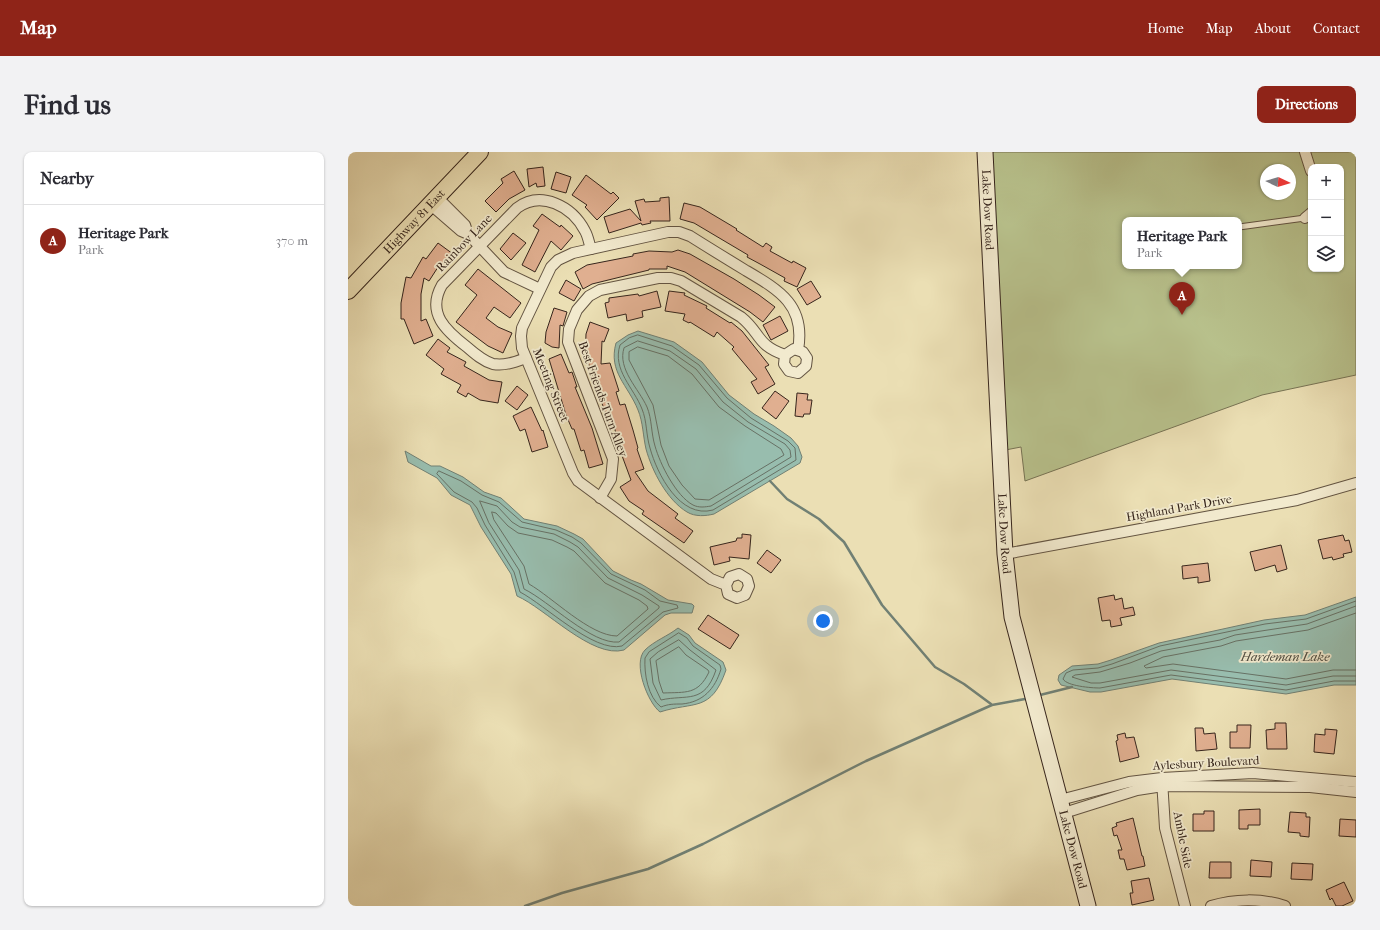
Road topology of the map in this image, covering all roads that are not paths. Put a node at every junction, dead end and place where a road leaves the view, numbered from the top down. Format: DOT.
graph roads {
  1 [pos="480,152"];
  2 [pos="985,152"];
  3 [pos="1305,152"];
  4 [pos="1309,164"];
  5 [pos="434,201"];
  6 [pos="1308,216"];
  7 [pos="1242,227"];
  8 [pos="480,245"];
  9 [pos="591,249"];
  10 [pos="540,289"];
  11 [pos="348,291"];
  12 [pos="798,350"];
  13 [pos="785,355"];
  14 [pos="526,358"];
  15 [pos="1356,483"];
  16 [pos="600,498"];
  17 [pos="1005,554"];
  18 [pos="726,585"];
  19 [pos="1162,782"];
  20 [pos="1356,782"];
  21 [pos="1356,792"];
  22 [pos="1062,806"];
  23 [pos="1225,904"];
  24 [pos="1088,906"];
  25 [pos="1185,906"];
  26 [pos="1211,906"];
  27 [pos="1285,906"];
  1 -- 5 [label="main road, Highway 81 East"];
  2 -- 17 [label="street, Lake Dow Road"];
  3 -- 4 [label="street"];
  5 -- 8 [label="street"];
  5 -- 11 [label="main road, Highway 81 East"];
  6 -- 7 [label="lane"];
  8 -- 9 [label="street, Rainbow Lane"];
  8 -- 10 [label="street"];
  8 -- 14 [label="street, Rainbow Lane"];
  9 -- 10 [label="street, Meeting Street"];
  9 -- 12 [label="street, Meeting Street"];
  10 -- 14 [label="street, Meeting Street"];
  12 -- 13 [label="street"];
  12 -- 13 [label="street"];
  13 -- 16 [label="street, Best Friends Turn Alley"];
  14 -- 16 [label="street, Meeting Street"];
  15 -- 17 [label="street, Highland Park Drive"];
  16 -- 18 [label="street, Meeting Street"];
  17 -- 22 [label="street, Lake Dow Road"];
  19 -- 20 [label="street, Aylesbury Boulevard"];
  19 -- 21 [label="street, Aylesbury Boulevard"];
  19 -- 22 [label="street, Aylesbury Boulevard"];
  19 -- 25 [label="street, Amble Side"];
  22 -- 24 [label="street, Lake Dow Road"];
  23 -- 26 [label="street"];
  23 -- 27 [label="street"];
}
